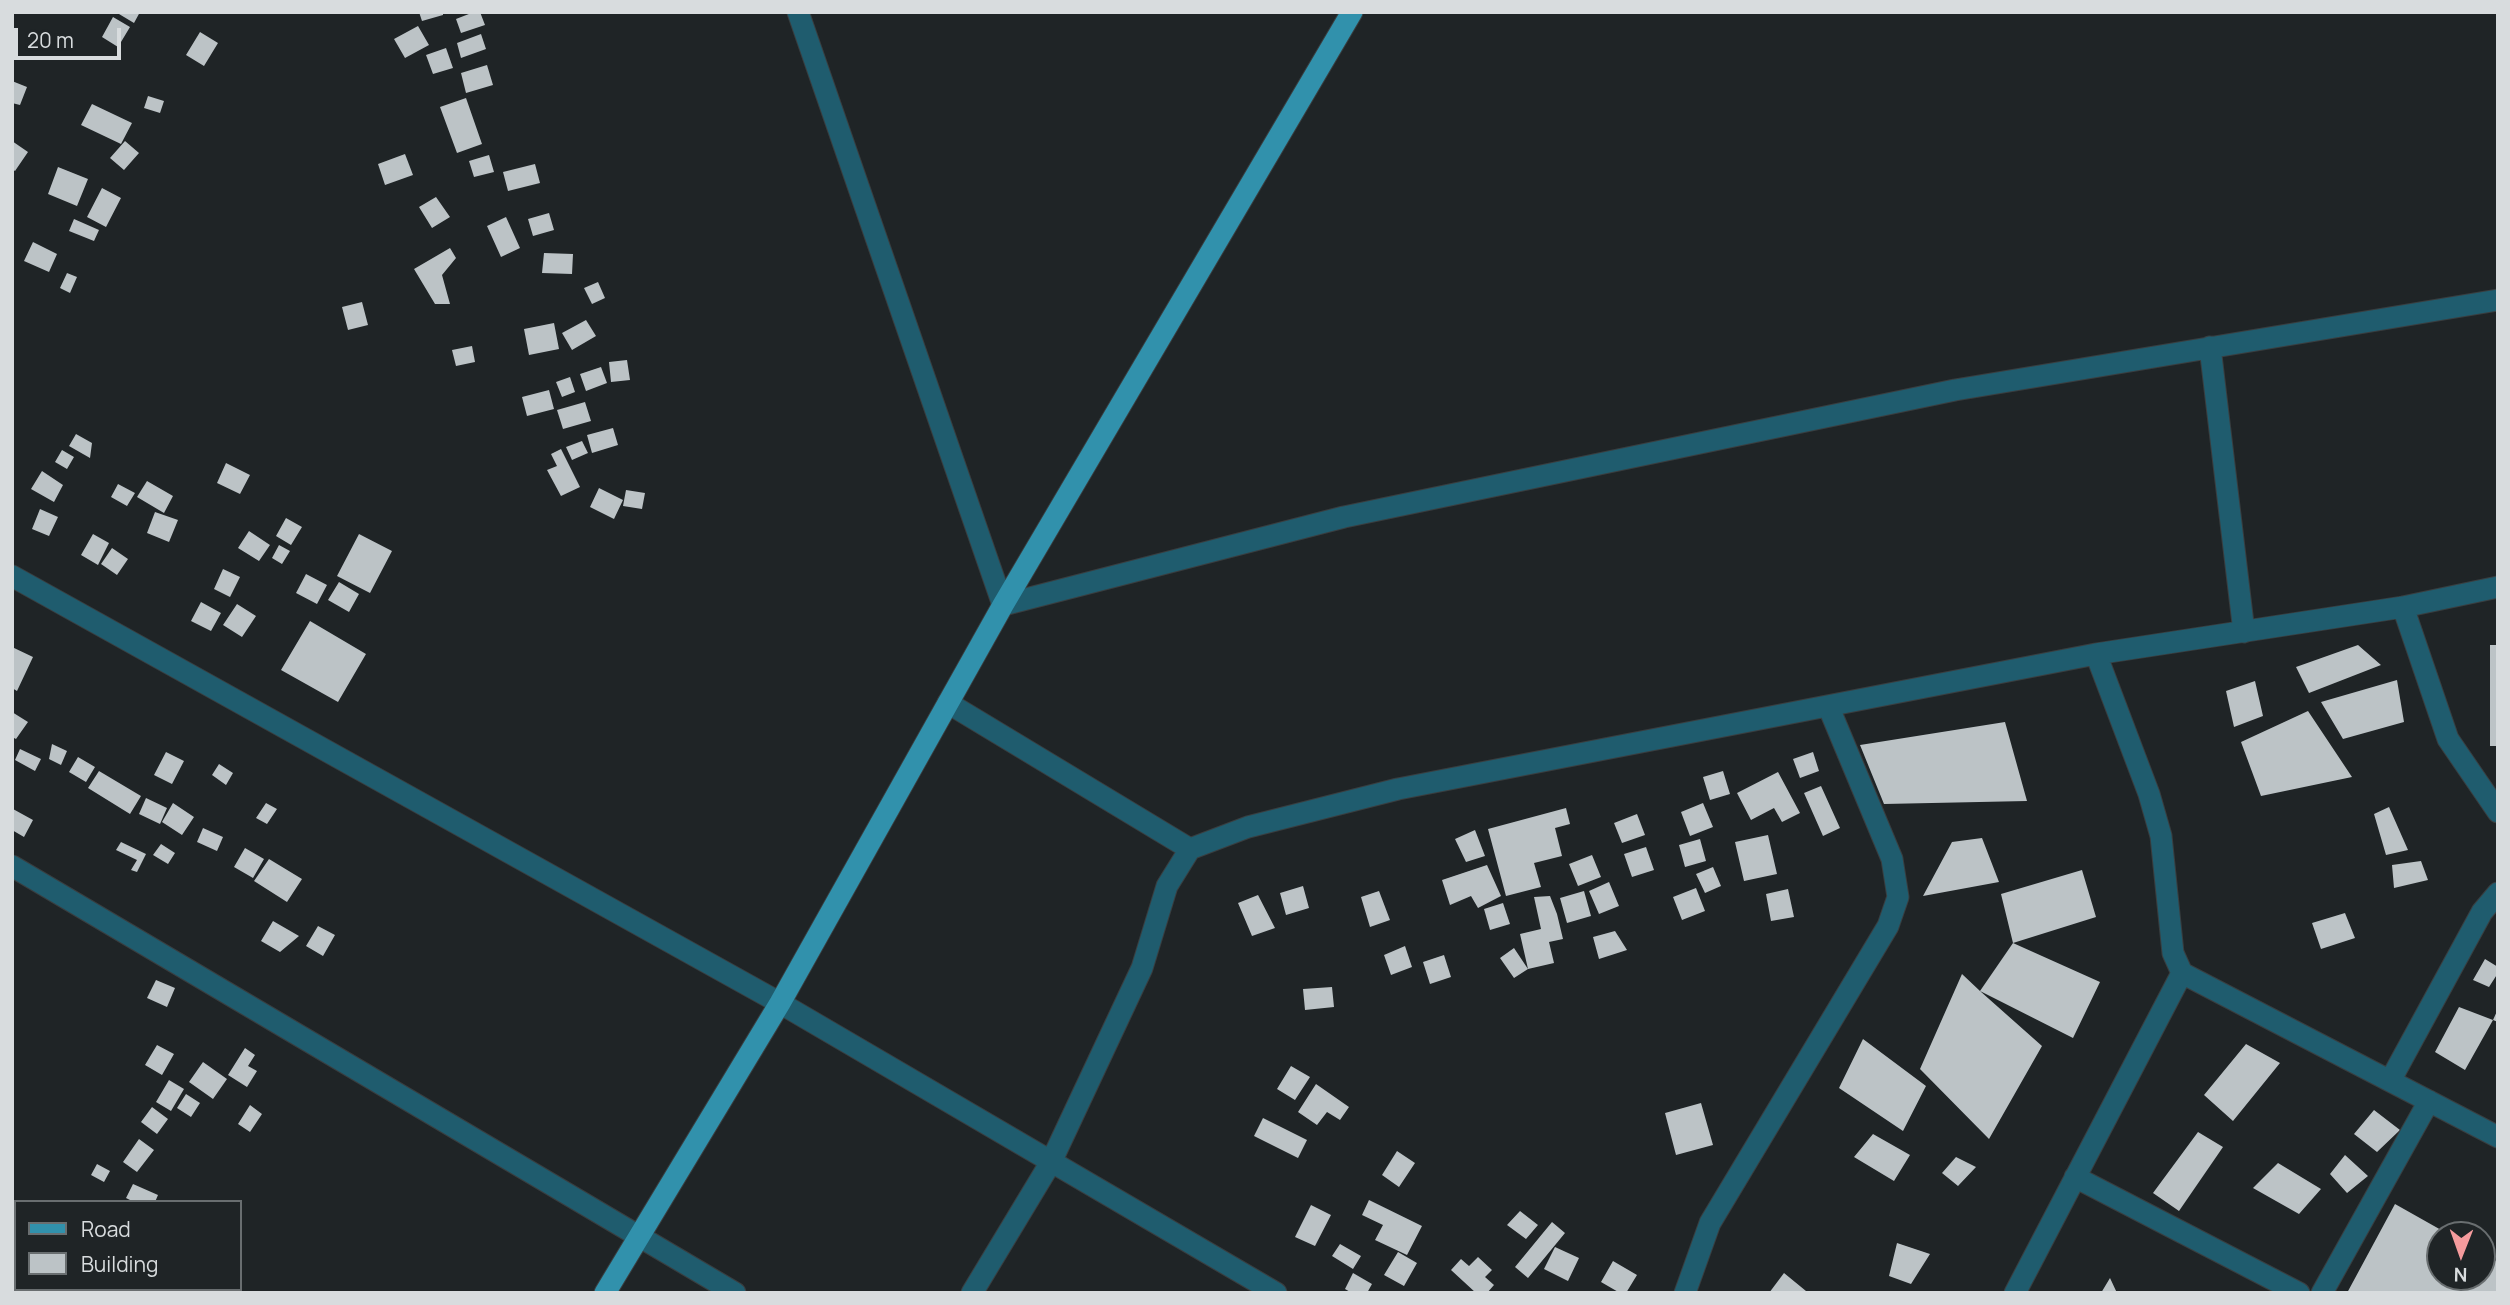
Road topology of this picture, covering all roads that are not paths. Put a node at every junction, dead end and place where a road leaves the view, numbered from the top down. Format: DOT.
graph roads {
  1 [pos="797,12"];
  2 [pos="1352,12"];
  3 [pos="2498,300"];
  4 [pos="2210,347"];
  5 [pos="12,576"];
  6 [pos="2498,587"];
  7 [pos="1003,605"];
  8 [pos="2403,607"];
  9 [pos="2244,632"];
  10 [pos="2096,654"];
  11 [pos="948,703"];
  12 [pos="1829,708"];
  13 [pos="2498,812"];
  14 [pos="1190,849"];
  15 [pos="12,866"];
  16 [pos="2498,893"];
  17 [pos="2182,973"];
  18 [pos="780,1003"];
  19 [pos="2390,1081"];
  20 [pos="2429,1101"];
  21 [pos="2498,1137"];
  22 [pos="1051,1162"];
  23 [pos="2075,1177"];
  24 [pos="638,1237"];
  25 [pos="604,1293"];
  26 [pos="735,1293"];
  27 [pos="972,1293"];
  28 [pos="1276,1293"];
  29 [pos="1685,1293"];
  30 [pos="2015,1293"];
  31 [pos="2300,1293"];
  32 [pos="2322,1293"];
  1 -- 7 [label="street"];
  2 -- 7 [label="main road"];
  3 -- 4 [label="street"];
  4 -- 7 [label="street"];
  4 -- 9 [label="street"];
  5 -- 18 [label="street"];
  6 -- 8 [label="street"];
  7 -- 11 [label="main road"];
  8 -- 9 [label="street"];
  8 -- 13 [label="street"];
  9 -- 10 [label="street"];
  10 -- 12 [label="street"];
  10 -- 17 [label="street"];
  11 -- 14 [label="street"];
  11 -- 18 [label="main road"];
  12 -- 14 [label="street"];
  12 -- 29 [label="street"];
  14 -- 22 [label="street"];
  15 -- 24 [label="street"];
  16 -- 19 [label="street"];
  17 -- 19 [label="street"];
  17 -- 23 [label="street"];
  18 -- 22 [label="street"];
  18 -- 24 [label="main road"];
  19 -- 20 [label="street"];
  20 -- 21 [label="street"];
  20 -- 32 [label="street"];
  22 -- 27 [label="street"];
  22 -- 28 [label="street"];
  23 -- 30 [label="street"];
  23 -- 31 [label="street"];
  24 -- 25 [label="main road"];
  24 -- 26 [label="street"];
}
